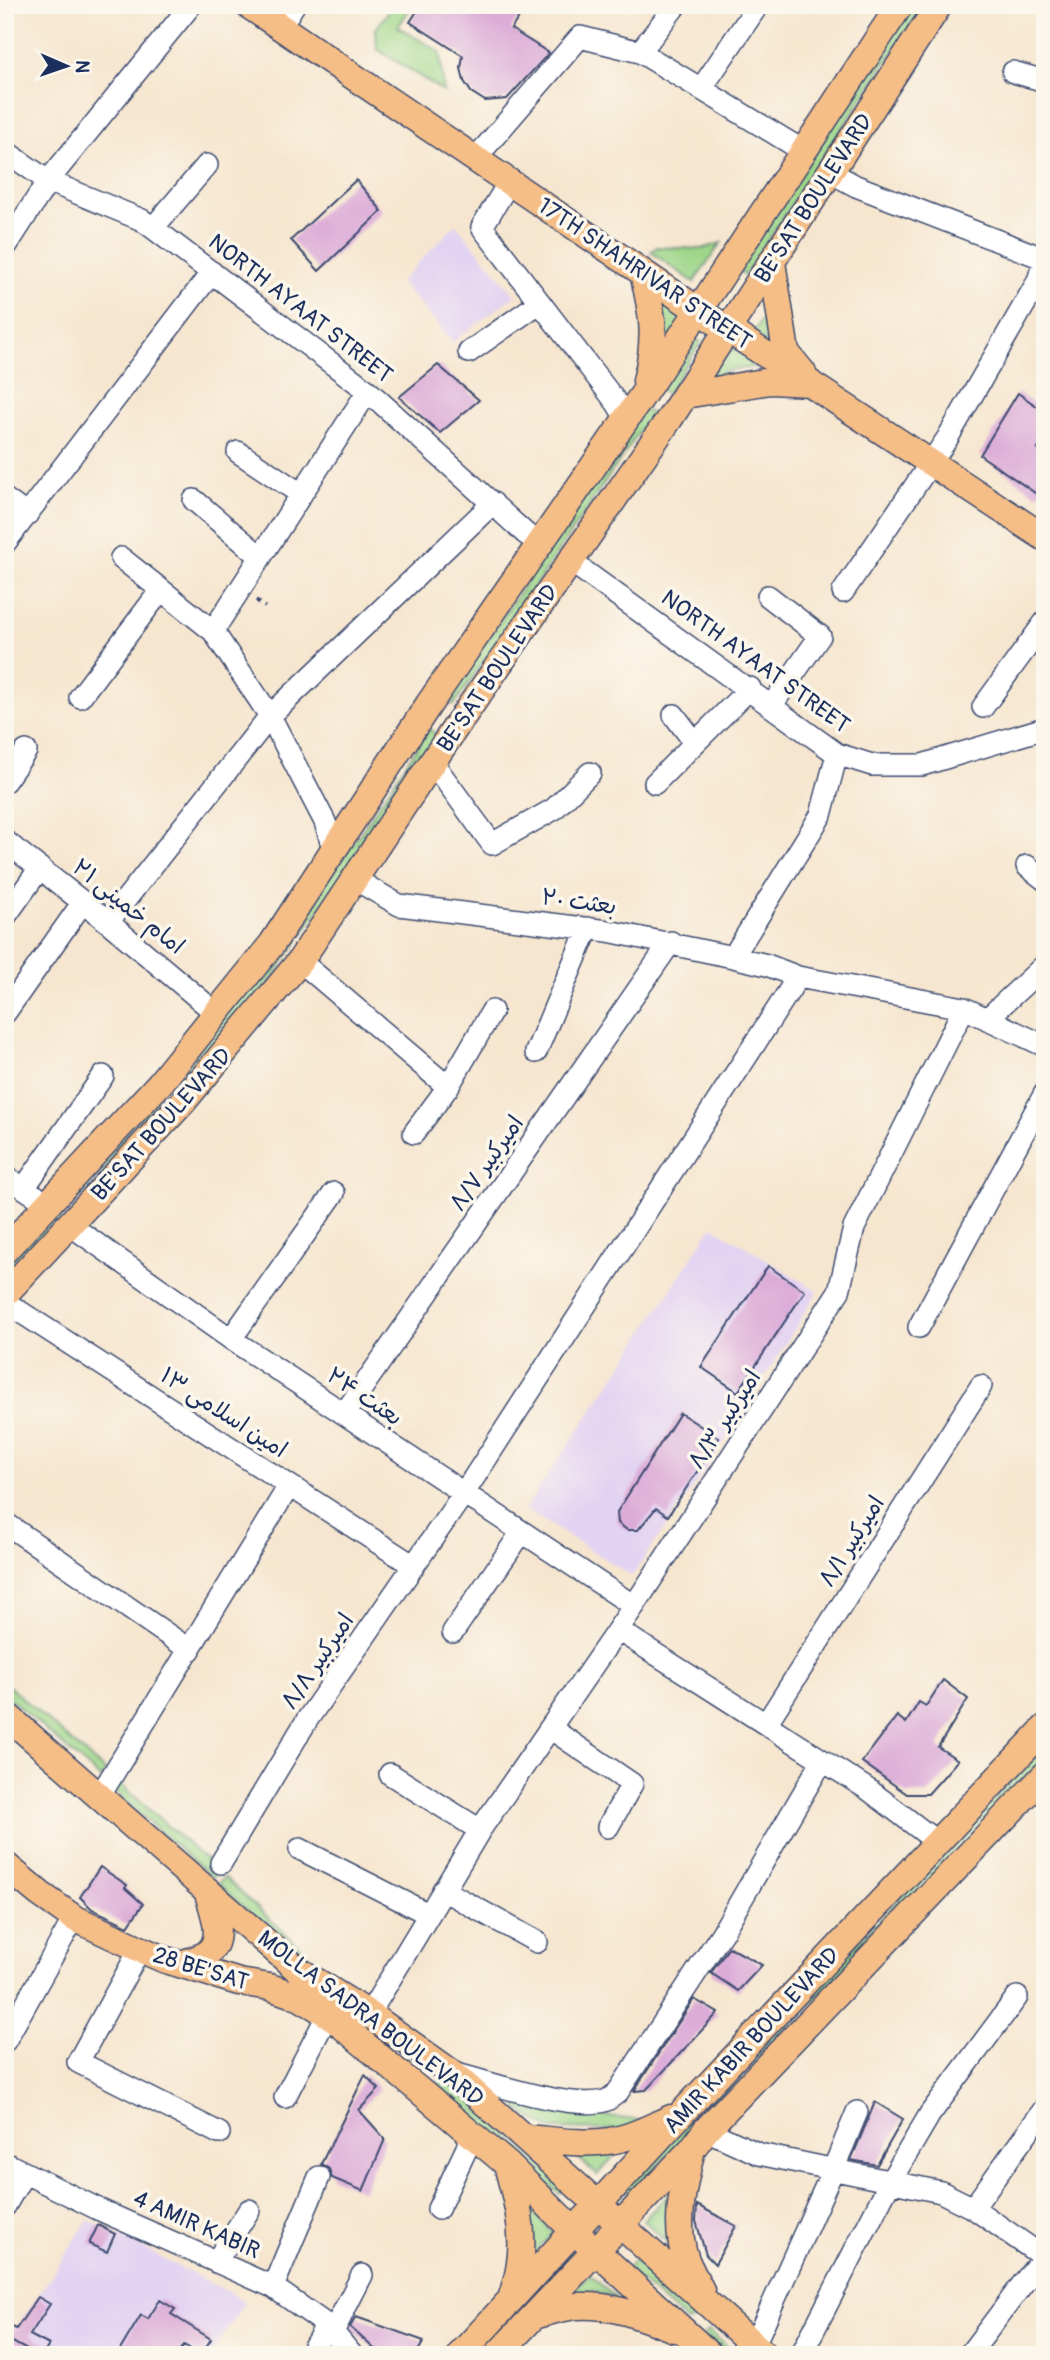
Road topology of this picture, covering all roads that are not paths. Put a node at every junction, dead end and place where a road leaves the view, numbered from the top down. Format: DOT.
graph roads {
  1 [pos="191,5"];
  2 [pos="248,5"];
  3 [pos="676,5"];
  4 [pos="758,5"];
  5 [pos="900,5"];
  6 [pos="939,5"];
  7 [pos="287,16"];
  8 [pos="640,52"];
  9 [pos="1013,72"];
  10 [pos="1045,81"];
  11 [pos="701,89"];
  12 [pos="5,151"];
  13 [pos="805,152"];
  14 [pos="475,159"];
  15 [pos="207,165"];
  16 [pos="830,172"];
  17 [pos="48,181"];
  18 [pos="509,182"];
  19 [pos="153,228"];
  20 [pos="578,229"];
  21 [pos="5,248"];
  22 [pos="1044,258"];
  23 [pos="772,262"];
  24 [pos="212,272"];
  25 [pos="643,272"];
  26 [pos="539,303"];
  27 [pos="702,303"];
  28 [pos="733,323"];
  29 [pos="469,352"];
  30 [pos="810,383"];
  31 [pos="368,391"];
  32 [pos="684,395"];
  33 [pos="642,396"];
  34 [pos="626,418"];
  35 [pos="670,418"];
  36 [pos="238,452"];
  37 [pos="931,463"];
  38 [pos="302,494"];
  39 [pos="5,499"];
  40 [pos="194,500"];
  41 [pos="493,503"];
  42 [pos="27,515"];
  43 [pos="1045,538"];
  44 [pos="5,542"];
  45 [pos="540,544"];
  46 [pos="261,556"];
  47 [pos="121,558"];
  48 [pos="570,561"];
  49 [pos="161,590"];
  50 [pos="843,592"];
  51 [pos="768,596"];
  52 [pos="1045,622"];
  53 [pos="214,631"];
  54 [pos="750,688"];
  55 [pos="80,696"];
  56 [pos="429,704"];
  57 [pos="772,705"];
  58 [pos="983,707"];
  59 [pos="674,715"];
  60 [pos="270,716"];
  61 [pos="457,726"];
  62 [pos="1045,728"];
  63 [pos="695,743"];
  64 [pos="26,751"];
  65 [pos="837,754"];
  66 [pos="433,763"];
  67 [pos="590,773"];
  68 [pos="5,781"];
  69 [pos="655,783"];
  70 [pos="5,841"];
  71 [pos="334,852"];
  72 [pos="1027,866"];
  73 [pos="40,869"];
  74 [pos="356,880"];
  75 [pos="1045,880"];
  76 [pos="83,902"];
  77 [pos="5,917"];
  78 [pos="108,922"];
  79 [pos="588,928"];
  80 [pos="671,942"];
  81 [pos="733,957"];
  82 [pos="300,961"];
  83 [pos="1045,965"];
  84 [pos="798,977"];
  85 [pos="964,1008"];
  86 [pos="492,1011"];
  87 [pos="5,1013"];
  88 [pos="217,1014"];
  89 [pos="988,1019"];
  90 [pos="1045,1046"];
  91 [pos="536,1052"];
  92 [pos="103,1076"];
  93 [pos="448,1087"];
  94 [pos="1045,1093"];
  95 [pos="414,1133"];
  96 [pos="5,1176"];
  97 [pos="24,1188"];
  98 [pos="334,1193"];
  99 [pos="48,1205"];
  100 [pos="70,1224"];
  101 [pos="5,1250"];
  102 [pos="5,1294"];
  103 [pos="5,1302"];
  104 [pos="919,1327"];
  105 [pos="231,1339"];
  106 [pos="981,1386"];
  107 [pos="344,1414"];
  108 [pos="289,1486"];
  109 [pos="464,1493"];
  110 [pos="5,1523"];
  111 [pos="522,1532"];
  112 [pos="414,1566"];
  113 [pos="634,1606"];
  114 [pos="618,1630"];
  115 [pos="453,1632"];
  116 [pos="190,1650"];
  117 [pos="5,1714"];
  118 [pos="766,1724"];
  119 [pos="550,1728"];
  120 [pos="1045,1728"];
  121 [pos="822,1761"];
  122 [pos="390,1774"];
  123 [pos="1045,1775"];
  124 [pos="99,1797"];
  125 [pos="608,1827"];
  126 [pos="480,1830"];
  127 [pos="937,1842"];
  128 [pos="300,1849"];
  129 [pos="221,1863"];
  130 [pos="5,1865"];
  131 [pos="443,1890"];
  132 [pos="207,1891"];
  133 [pos="428,1914"];
  134 [pos="74,1918"];
  135 [pos="537,1942"];
  136 [pos="140,1949"];
  137 [pos="180,1964"];
  138 [pos="1017,1997"];
  139 [pos="14,2002"];
  140 [pos="328,2014"];
  141 [pos="369,2014"];
  142 [pos="771,2019"];
  143 [pos="5,2041"];
  144 [pos="791,2042"];
  145 [pos="395,2070"];
  146 [pos="452,2073"];
  147 [pos="285,2097"];
  148 [pos="1045,2108"];
  149 [pos="857,2112"];
  150 [pos="682,2113"];
  151 [pos="219,2133"];
  152 [pos="473,2135"];
  153 [pos="526,2138"];
  154 [pos="699,2139"];
  155 [pos="507,2164"];
  156 [pos="15,2168"];
  157 [pos="833,2170"];
  158 [pos="319,2176"];
  159 [pos="890,2182"];
  160 [pos="598,2204"];
  161 [pos="5,2206"];
  162 [pos="973,2208"];
  163 [pos="438,2209"];
  164 [pos="249,2210"];
  165 [pos="621,2224"];
  166 [pos="573,2231"];
  167 [pos="595,2251"];
  168 [pos="1044,2258"];
  169 [pos="216,2262"];
  170 [pos="362,2275"];
  171 [pos="273,2287"];
  172 [pos="511,2298"];
  173 [pos="711,2306"];
  174 [pos="534,2316"];
  175 [pos="330,2329"];
  176 [pos="695,2342"];
  177 [pos="759,2350"];
  178 [pos="309,2355"];
  179 [pos="352,2355"];
  180 [pos="460,2355"];
  181 [pos="497,2355"];
  182 [pos="801,2355"];
  183 [pos="969,2355"];
  1 -- 17 [label="street"];
  2 -- 7 [label="main road, 17TH SHAHRIVAR STREET"];
  3 -- 8 [label="street"];
  4 -- 11 [label="street"];
  5 -- 13 [label="main road, BE'SAT BOULEVARD"];
  6 -- 16 [label="main road, BE'SAT BOULEVARD"];
  7 -- 14 [label="main road, 17TH SHAHRIVAR STREET"];
  8 -- 11 [label="street"];
  8 -- 14 [label="street"];
  9 -- 10 [label="street"];
  11 -- 13 [label="street"];
  12 -- 17 [label="street, NORTH AYAAT STREET"];
  13 -- 27 [label="main road, BE'SAT BOULEVARD"];
  14 -- 18 [label="main road, 17TH SHAHRIVAR STREET"];
  15 -- 19 [label="street"];
  16 -- 22 [label="street"];
  16 -- 23 [label="main road, BE'SAT BOULEVARD"];
  17 -- 19 [label="street, NORTH AYAAT STREET"];
  17 -- 21 [label="street"];
  18 -- 20 [label="main road, 17TH SHAHRIVAR STREET"];
  18 -- 26 [label="street"];
  19 -- 24 [label="street, NORTH AYAAT STREET"];
  20 -- 25 [label="main road, 17TH SHAHRIVAR STREET"];
  20 -- 27 [label="main road"];
  22 -- 37 [label="street"];
  23 -- 28 [label="main road, BE'SAT BOULEVARD"];
  23 -- 30 [label="main road"];
  24 -- 31 [label="street, NORTH AYAAT STREET"];
  24 -- 42 [label="street"];
  25 -- 27 [label="main road, 17TH SHAHRIVAR STREET"];
  25 -- 33 [label="main road"];
  26 -- 29 [label="street"];
  26 -- 34 [label="street"];
  27 -- 28 [label="main road, 17TH SHAHRIVAR STREET"];
  27 -- 33 [label="main road, BE'SAT BOULEVARD"];
  28 -- 30 [label="main road, 17TH SHAHRIVAR STREET"];
  28 -- 32 [label="main road, BE'SAT BOULEVARD"];
  30 -- 32 [label="main road"];
  30 -- 37 [label="main road, 17TH SHAHRIVAR STREET"];
  31 -- 38 [label="street"];
  31 -- 41 [label="street, NORTH AYAAT STREET"];
  32 -- 35 [label="main road, BE'SAT BOULEVARD"];
  33 -- 34 [label="main road, BE'SAT BOULEVARD"];
  33 -- 35 [label="main road"];
  34 -- 45 [label="main road, BE'SAT BOULEVARD"];
  35 -- 48 [label="main road, BE'SAT BOULEVARD"];
  36 -- 38 [label="street"];
  37 -- 43 [label="main road, 17TH SHAHRIVAR STREET"];
  37 -- 50 [label="street"];
  38 -- 46 [label="street"];
  39 -- 42 [label="street"];
  40 -- 46 [label="street"];
  41 -- 45 [label="street, NORTH AYAAT STREET"];
  41 -- 60 [label="street"];
  42 -- 44 [label="street"];
  45 -- 56 [label="main road, BE'SAT BOULEVARD"];
  46 -- 53 [label="street"];
  47 -- 49 [label="street"];
  48 -- 54 [label="street, NORTH AYAAT STREET"];
  48 -- 61 [label="main road, BE'SAT BOULEVARD"];
  49 -- 53 [label="street"];
  49 -- 55 [label="street"];
  51 -- 57 [label="street"];
  52 -- 58 [label="street"];
  53 -- 60 [label="street"];
  54 -- 57 [label="street, NORTH AYAAT STREET"];
  54 -- 63 [label="street"];
  56 -- 61 [label="main road"];
  56 -- 71 [label="main road, BE'SAT BOULEVARD"];
  57 -- 65 [label="street, NORTH AYAAT STREET"];
  59 -- 63 [label="street"];
  60 -- 71 [label="street"];
  60 -- 78 [label="street"];
  61 -- 66 [label="main road, BE'SAT BOULEVARD"];
  62 -- 65 [label="street, NORTH AYAAT STREET"];
  63 -- 69 [label="street"];
  64 -- 68 [label="street"];
  65 -- 81 [label="street"];
  66 -- 67 [label="street"];
  66 -- 74 [label="main road, BE'SAT BOULEVARD"];
  70 -- 73 [label="street, امام خمینی ۲۱"];
  71 -- 88 [label="main road, BE'SAT BOULEVARD"];
  72 -- 75 [label="street"];
  73 -- 76 [label="street, امام خمینی ۲۱"];
  73 -- 77 [label="street"];
  74 -- 79 [label="street, بعثت ۲۰"];
  74 -- 82 [label="main road, BE'SAT BOULEVARD"];
  76 -- 78 [label="street, امام خمینی ۲۱"];
  76 -- 87 [label="street"];
  78 -- 88 [label="street, امام خمینی ۲۱"];
  79 -- 80 [label="street, بعثت ۲۰"];
  79 -- 91 [label="street"];
  80 -- 81 [label="street, بعثت ۲۰"];
  80 -- 107 [label="street, امیرکبیر ۸/۷"];
  81 -- 84 [label="street, بعثت ۲۰"];
  82 -- 93 [label="street"];
  82 -- 100 [label="main road, BE'SAT BOULEVARD"];
  83 -- 89 [label="street"];
  84 -- 85 [label="street, بعثت ۲۰"];
  84 -- 109 [label="street, امیرکبیر ۸/۸"];
  85 -- 89 [label="street, بعثت ۲۰"];
  85 -- 113 [label="street, امیرکبیر ۸/۳"];
  86 -- 93 [label="street"];
  88 -- 99 [label="main road, BE'SAT BOULEVARD"];
  89 -- 90 [label="street, بعثت ۲۰"];
  92 -- 97 [label="street"];
  93 -- 95 [label="street"];
  94 -- 104 [label="street"];
  96 -- 97 [label="street"];
  97 -- 99 [label="street"];
  98 -- 105 [label="street"];
  99 -- 101 [label="main road, BE'SAT BOULEVARD"];
  100 -- 102 [label="main road, BE'SAT BOULEVARD"];
  100 -- 105 [label="street, بعثت ۲۴"];
  103 -- 108 [label="street, امین اسلامی ۱۳"];
  105 -- 107 [label="street, بعثت ۲۴"];
  106 -- 118 [label="street, امیرکبیر ۸/۱"];
  107 -- 109 [label="street, بعثت ۲۴"];
  108 -- 112 [label="street, امین اسلامی ۱۳"];
  108 -- 116 [label="street"];
  109 -- 111 [label="street, بعثت ۲۴"];
  109 -- 112 [label="street, امیرکبیر ۸/۸"];
  110 -- 116 [label="street"];
  111 -- 113 [label="street, بعثت ۲۴"];
  111 -- 115 [label="street"];
  112 -- 129 [label="street, امیرکبیر ۸/۸"];
  113 -- 114 [label="street, امیرکبیر ۸/۳"];
  114 -- 118 [label="street"];
  114 -- 119 [label="street, امیرکبیر ۸/۳"];
  116 -- 124 [label="street"];
  117 -- 124 [label="main road, MOLLA SADRA BOULEVARD"];
  118 -- 121 [label="street"];
  119 -- 125 [label="street"];
  119 -- 126 [label="street, امیرکبیر ۸/۳"];
  120 -- 127 [label="main road, AMIR KABIR BOULEVARD"];
  121 -- 127 [label="street"];
  121 -- 146 [label="street"];
  122 -- 126 [label="street"];
  123 -- 144 [label="main road, AMIR KABIR BOULEVARD"];
  124 -- 132 [label="main road, MOLLA SADRA BOULEVARD"];
  126 -- 131 [label="street, امیرکبیر ۸/۳"];
  127 -- 142 [label="main road, AMIR KABIR BOULEVARD"];
  128 -- 133 [label="street"];
  130 -- 134 [label="main road, 28 BE'SAT"];
  131 -- 133 [label="street, امیرکبیر ۸/۳"];
  131 -- 135 [label="street"];
  132 -- 137 [label="main road"];
  132 -- 141 [label="main road, MOLLA SADRA BOULEVARD"];
  133 -- 141 [label="street, امیرکبیر ۸/۳"];
  134 -- 136 [label="main road, 28 BE'SAT"];
  134 -- 139 [label="street"];
  136 -- 137 [label="main road, 28 BE'SAT"];
  136 -- 151 [label="street"];
  137 -- 140 [label="main road, 28 BE'SAT"];
  138 -- 159 [label="street"];
  139 -- 143 [label="street"];
  140 -- 145 [label="main road, 28 BE'SAT"];
  140 -- 147 [label="street"];
  141 -- 146 [label="main road, MOLLA SADRA BOULEVARD"];
  142 -- 144 [label="main road"];
  142 -- 150 [label="main road, AMIR KABIR BOULEVARD"];
  144 -- 154 [label="main road, AMIR KABIR BOULEVARD"];
  145 -- 152 [label="main road, MOLLA SADRA BOULEVARD"];
  146 -- 153 [label="main road, MOLLA SADRA BOULEVARD"];
  148 -- 162 [label="street"];
  149 -- 157 [label="street"];
  150 -- 153 [label="main road"];
  150 -- 160 [label="main road, AMIR KABIR BOULEVARD"];
  152 -- 155 [label="main road, MOLLA SADRA BOULEVARD"];
  152 -- 163 [label="street"];
  153 -- 160 [label="main road, MOLLA SADRA BOULEVARD"];
  154 -- 157 [label="street"];
  154 -- 165 [label="main road, AMIR KABIR BOULEVARD"];
  154 -- 173 [label="main road"];
  155 -- 166 [label="main road, MOLLA SADRA BOULEVARD"];
  155 -- 172 [label="main road"];
  156 -- 161 [label="street"];
  156 -- 169 [label="street, 4 AMIR KABIR"];
  157 -- 159 [label="street"];
  157 -- 177 [label="street"];
  158 -- 171 [label="street"];
  159 -- 162 [label="street"];
  159 -- 182 [label="street"];
  160 -- 165 [label="main road, MOLLA SADRA BOULEVARD"];
  160 -- 166 [label="main road, AMIR KABIR BOULEVARD"];
  162 -- 168 [label="street"];
  164 -- 169 [label="street"];
  165 -- 167 [label="main road, AMIR KABIR BOULEVARD"];
  165 -- 173 [label="main road, MOLLA SADRA BOULEVARD"];
  166 -- 167 [label="main road, MOLLA SADRA BOULEVARD"];
  166 -- 172 [label="main road, AMIR KABIR BOULEVARD"];
  167 -- 174 [label="main road, AMIR KABIR BOULEVARD"];
  167 -- 176 [label="main road, MOLLA SADRA BOULEVARD"];
  168 -- 183 [label="street"];
  169 -- 171 [label="street, 4 AMIR KABIR"];
  170 -- 175 [label="street"];
  171 -- 175 [label="street, 4 AMIR KABIR"];
  172 -- 180 [label="main road, AMIR KABIR BOULEVARD"];
  173 -- 176 [label="main road"];
  173 -- 177 [label="main road, MOLLA SADRA BOULEVARD"];
  174 -- 176 [label="main road"];
  174 -- 181 [label="main road, AMIR KABIR BOULEVARD"];
  175 -- 178 [label="street"];
  175 -- 179 [label="street, 4 AMIR KABIR"];
}
